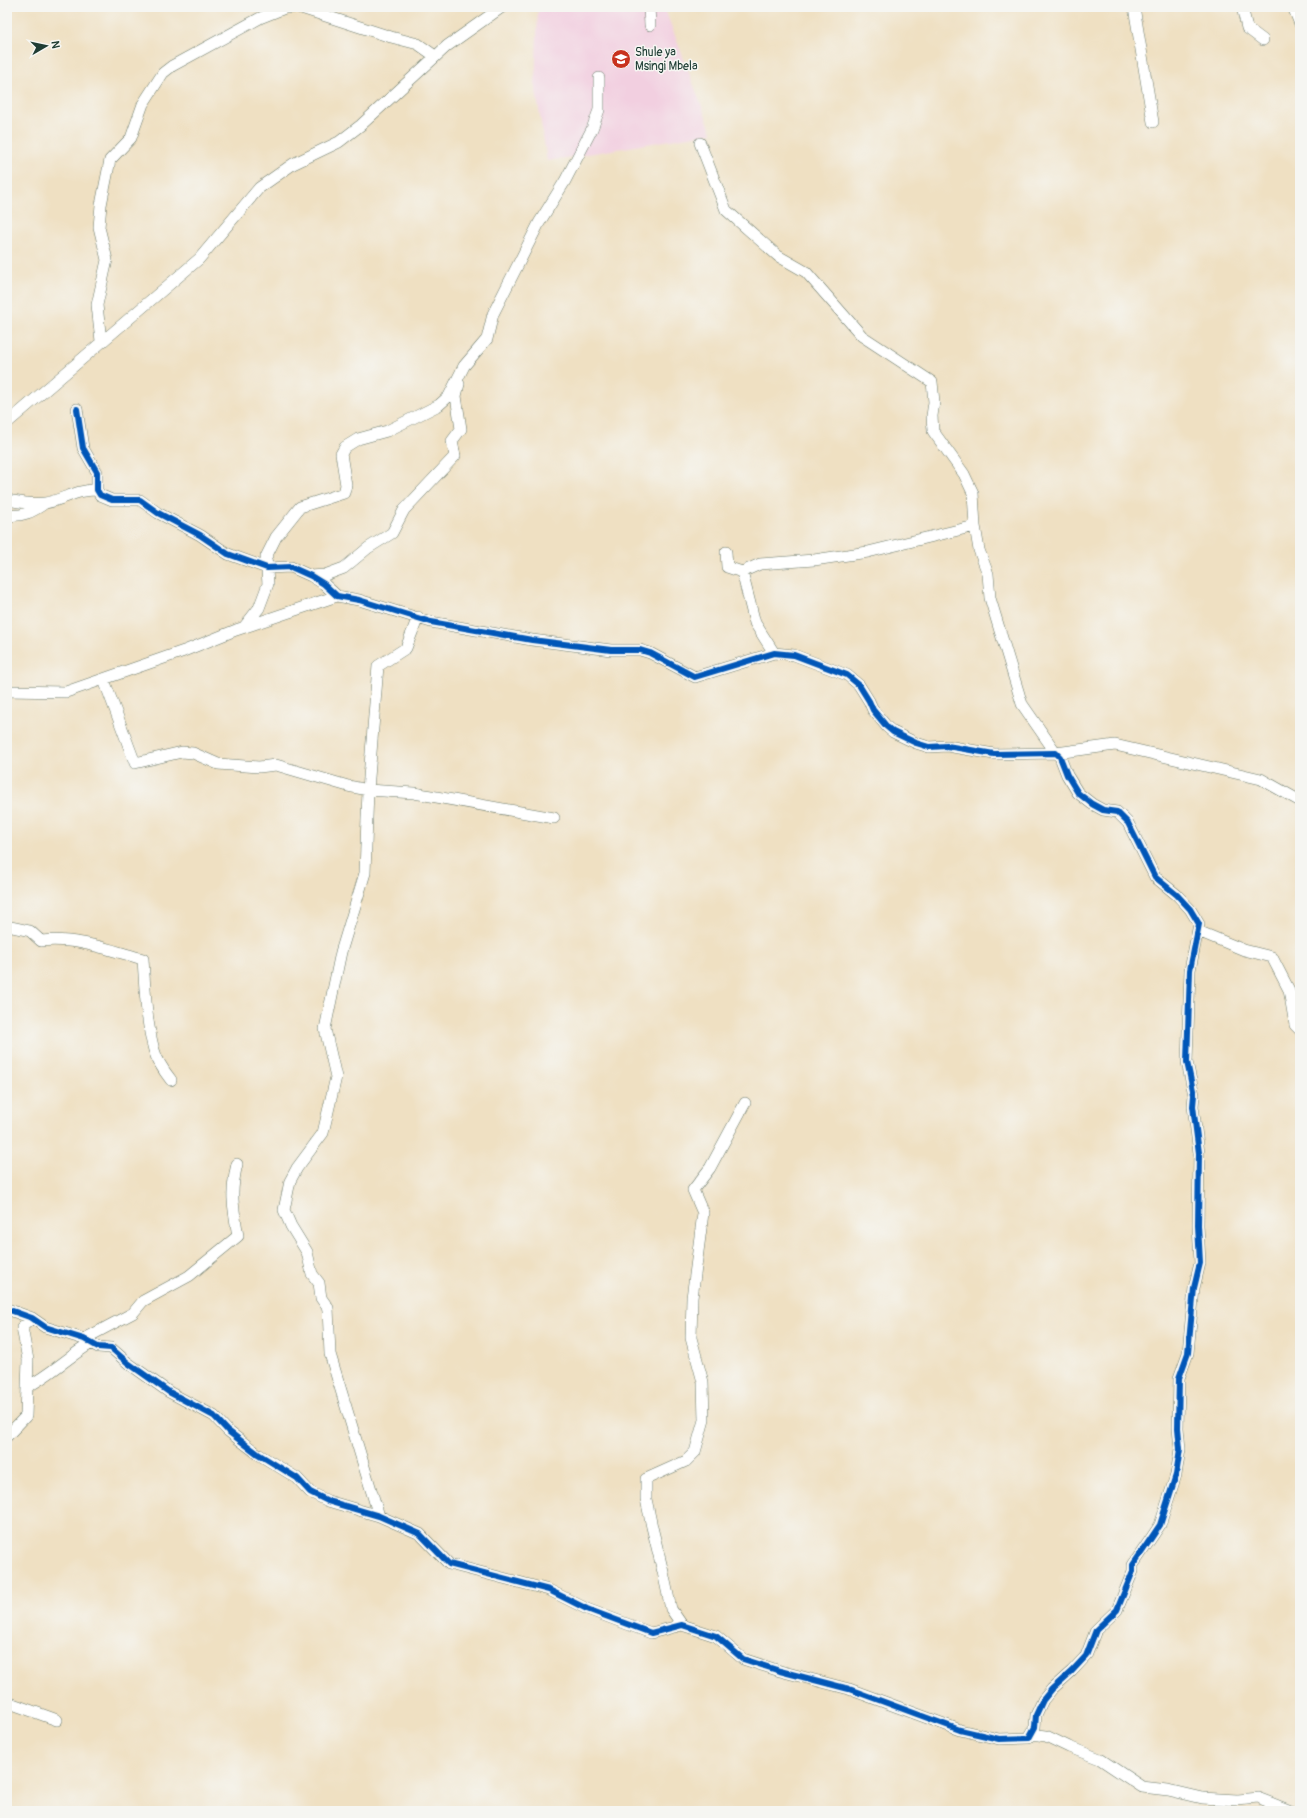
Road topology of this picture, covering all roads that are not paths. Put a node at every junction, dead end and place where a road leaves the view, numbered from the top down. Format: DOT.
graph roads {
  1 [pos="295,7"];
  2 [pos="298,7"];
  3 [pos="502,7"];
  4 [pos="649,7"];
  5 [pos="1134,7"];
  6 [pos="1242,7"];
  7 [pos="1293,7"];
  8 [pos="1300,24"];
  9 [pos="650,26"];
  10 [pos="1263,40"];
  11 [pos="435,56"];
  12 [pos="599,78"];
  13 [pos="1153,122"];
  14 [pos="700,143"];
  15 [pos="101,341"];
  16 [pos="464,366"];
  17 [pos="77,409"];
  18 [pos="7,423"];
  19 [pos="97,490"];
  20 [pos="7,500"];
  21 [pos="45,503"];
  22 [pos="7,516"];
  23 [pos="974,526"];
  24 [pos="726,552"];
  25 [pos="267,568"];
  26 [pos="742,572"];
  27 [pos="311,576"];
  28 [pos="337,596"];
  29 [pos="418,617"];
  30 [pos="245,626"];
  31 [pos="774,653"];
  32 [pos="104,680"];
  33 [pos="7,691"];
  34 [pos="1056,753"];
  35 [pos="368,790"];
  36 [pos="1300,801"];
  37 [pos="554,818"];
  38 [pos="7,926"];
  39 [pos="1198,931"];
  40 [pos="1300,1030"];
  41 [pos="171,1080"];
  42 [pos="745,1104"];
  43 [pos="237,1164"];
  44 [pos="7,1309"];
  45 [pos="32,1318"];
  46 [pos="87,1341"];
  47 [pos="27,1387"];
  48 [pos="7,1436"];
  49 [pos="379,1516"];
  50 [pos="682,1625"];
  51 [pos="7,1702"];
  52 [pos="58,1720"];
  53 [pos="1031,1734"];
  54 [pos="1291,1811"];
  1 -- 15 [label="street"];
  2 -- 11 [label="street"];
  3 -- 11 [label="street"];
  4 -- 9 [label="street"];
  5 -- 13 [label="street"];
  6 -- 10 [label="street"];
  7 -- 8 [label="street"];
  11 -- 15 [label="street"];
  12 -- 16 [label="street"];
  14 -- 23 [label="street"];
  15 -- 18 [label="street"];
  16 -- 25 [label="street"];
  16 -- 27 [label="street"];
  17 -- 19 [label="street"];
  19 -- 21 [label="street"];
  19 -- 25 [label="street"];
  20 -- 21 [label="street"];
  21 -- 22 [label="street"];
  23 -- 26 [label="street"];
  23 -- 34 [label="street"];
  24 -- 26 [label="street"];
  25 -- 27 [label="street"];
  25 -- 30 [label="street"];
  26 -- 31 [label="street"];
  27 -- 28 [label="street"];
  28 -- 29 [label="street"];
  28 -- 30 [label="street"];
  29 -- 31 [label="street"];
  29 -- 35 [label="street"];
  30 -- 32 [label="street"];
  31 -- 34 [label="street"];
  32 -- 33 [label="street"];
  32 -- 35 [label="street"];
  34 -- 36 [label="street"];
  34 -- 39 [label="street"];
  35 -- 37 [label="street"];
  35 -- 49 [label="street"];
  38 -- 41 [label="street"];
  39 -- 40 [label="street"];
  39 -- 53 [label="street"];
  42 -- 50 [label="street"];
  43 -- 46 [label="street"];
  44 -- 45 [label="street"];
  45 -- 46 [label="street"];
  45 -- 47 [label="street"];
  46 -- 47 [label="street"];
  46 -- 49 [label="street"];
  47 -- 48 [label="street"];
  49 -- 50 [label="street"];
  50 -- 53 [label="street"];
  51 -- 52 [label="street"];
  53 -- 54 [label="street"];
}
